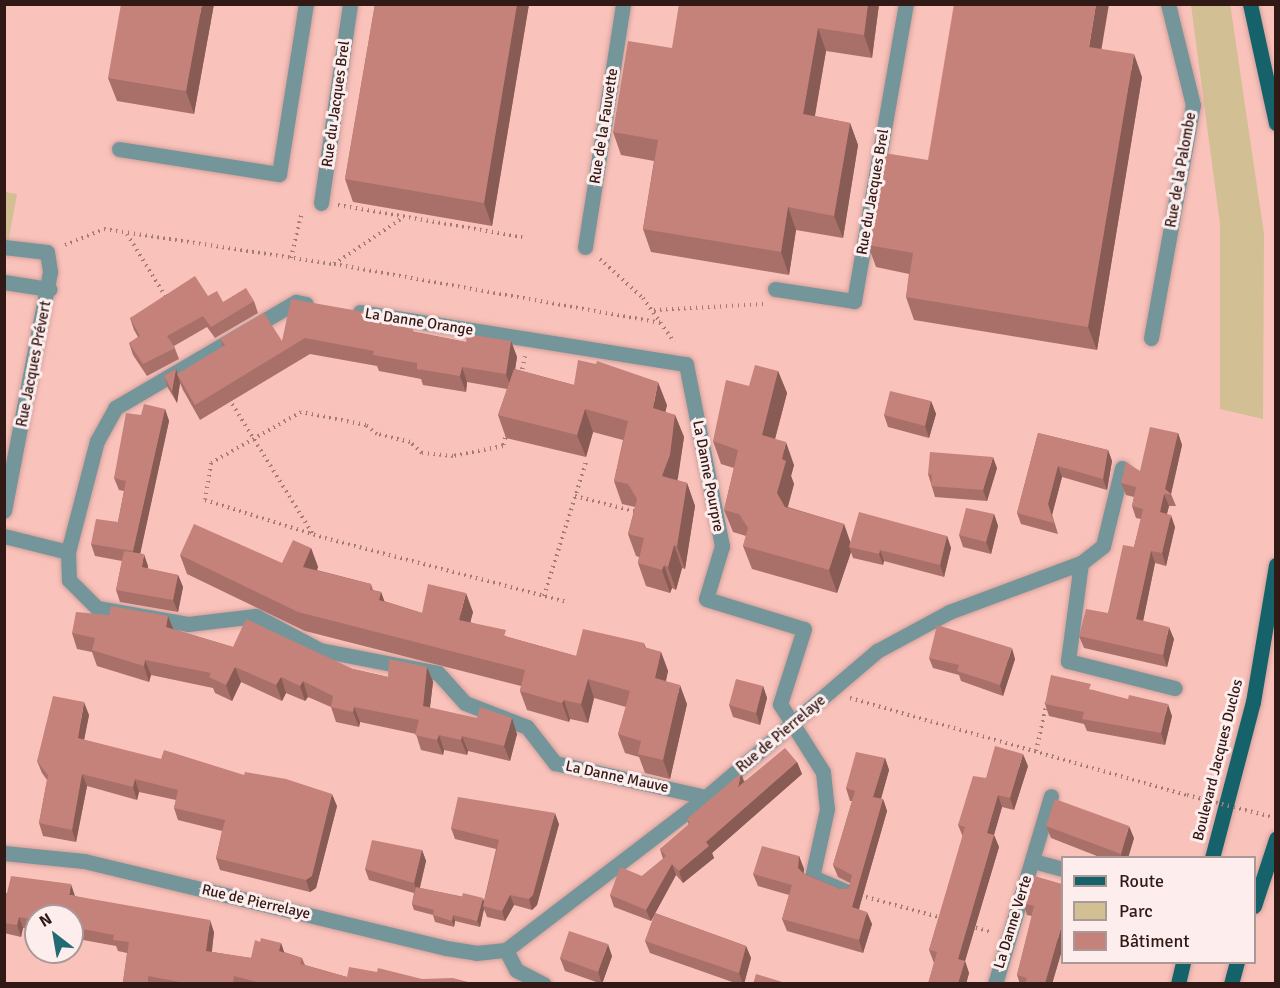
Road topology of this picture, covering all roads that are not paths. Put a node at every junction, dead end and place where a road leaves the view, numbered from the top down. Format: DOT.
graph roads {
  1 [pos="306,4"];
  2 [pos="350,4"];
  3 [pos="623,4"];
  4 [pos="906,4"];
  5 [pos="1168,4"];
  6 [pos="1250,4"];
  7 [pos="1275,123"];
  8 [pos="119,149"];
  9 [pos="321,203"];
  10 [pos="4,247"];
  11 [pos="585,247"];
  12 [pos="4,282"];
  13 [pos="49,289"];
  14 [pos="776,289"];
  15 [pos="320,306"];
  16 [pos="343,309"];
  17 [pos="1151,338"];
  18 [pos="686,364"];
  19 [pos="1122,468"];
  20 [pos="4,511"];
  21 [pos="4,536"];
  22 [pos="68,552"];
  23 [pos="1081,563"];
  24 [pos="1275,565"];
  25 [pos="1175,688"];
  26 [pos="792,723"];
  27 [pos="1051,796"];
  28 [pos="706,797"];
  29 [pos="1275,839"];
  30 [pos="4,853"];
  31 [pos="1213,856"];
  32 [pos="1033,861"];
  33 [pos="1061,869"];
  34 [pos="848,892"];
  35 [pos="1256,900"];
  36 [pos="506,950"];
  37 [pos="1183,964"];
  38 [pos="1237,964"];
  39 [pos="536,982"];
  40 [pos="995,984"];
  41 [pos="1178,984"];
  42 [pos="1230,984"];
  1 -- 8 [label="street"];
  2 -- 9 [label="street, Rue du Jacques Brel"];
  3 -- 11 [label="street, Rue de la Fauvette"];
  4 -- 14 [label="street, Rue du Jacques Brel"];
  5 -- 17 [label="street, Rue de la Palombe"];
  6 -- 7 [label="main road"];
  10 -- 13 [label="street, Rue Jacques Prévert"];
  12 -- 13 [label="street"];
  13 -- 20 [label="street, Rue Jacques Prévert"];
  15 -- 22 [label="street"];
  16 -- 18 [label="street, La Danne Orange"];
  18 -- 26 [label="street, La Danne Pourpre"];
  19 -- 23 [label="street, Rue de Pierrelaye"];
  21 -- 22 [label="street"];
  22 -- 28 [label="street, La Danne Mauve"];
  23 -- 25 [label="street"];
  23 -- 26 [label="street, Rue de Pierrelaye"];
  24 -- 31 [label="main road, Boulevard Jacques Duclos"];
  26 -- 28 [label="street, Rue de Pierrelaye"];
  26 -- 34 [label="street"];
  27 -- 32 [label="street, La Danne Verte"];
  28 -- 36 [label="street, Rue de Pierrelaye"];
  29 -- 35 [label="main road"];
  30 -- 36 [label="street, Rue de Pierrelaye"];
  32 -- 33 [label="street, La Danne Verte"];
  32 -- 40 [label="street, La Danne Verte"];
  36 -- 39 [label="street"];
  37 -- 41 [label="main road"];
  38 -- 42 [label="main road"];
}
